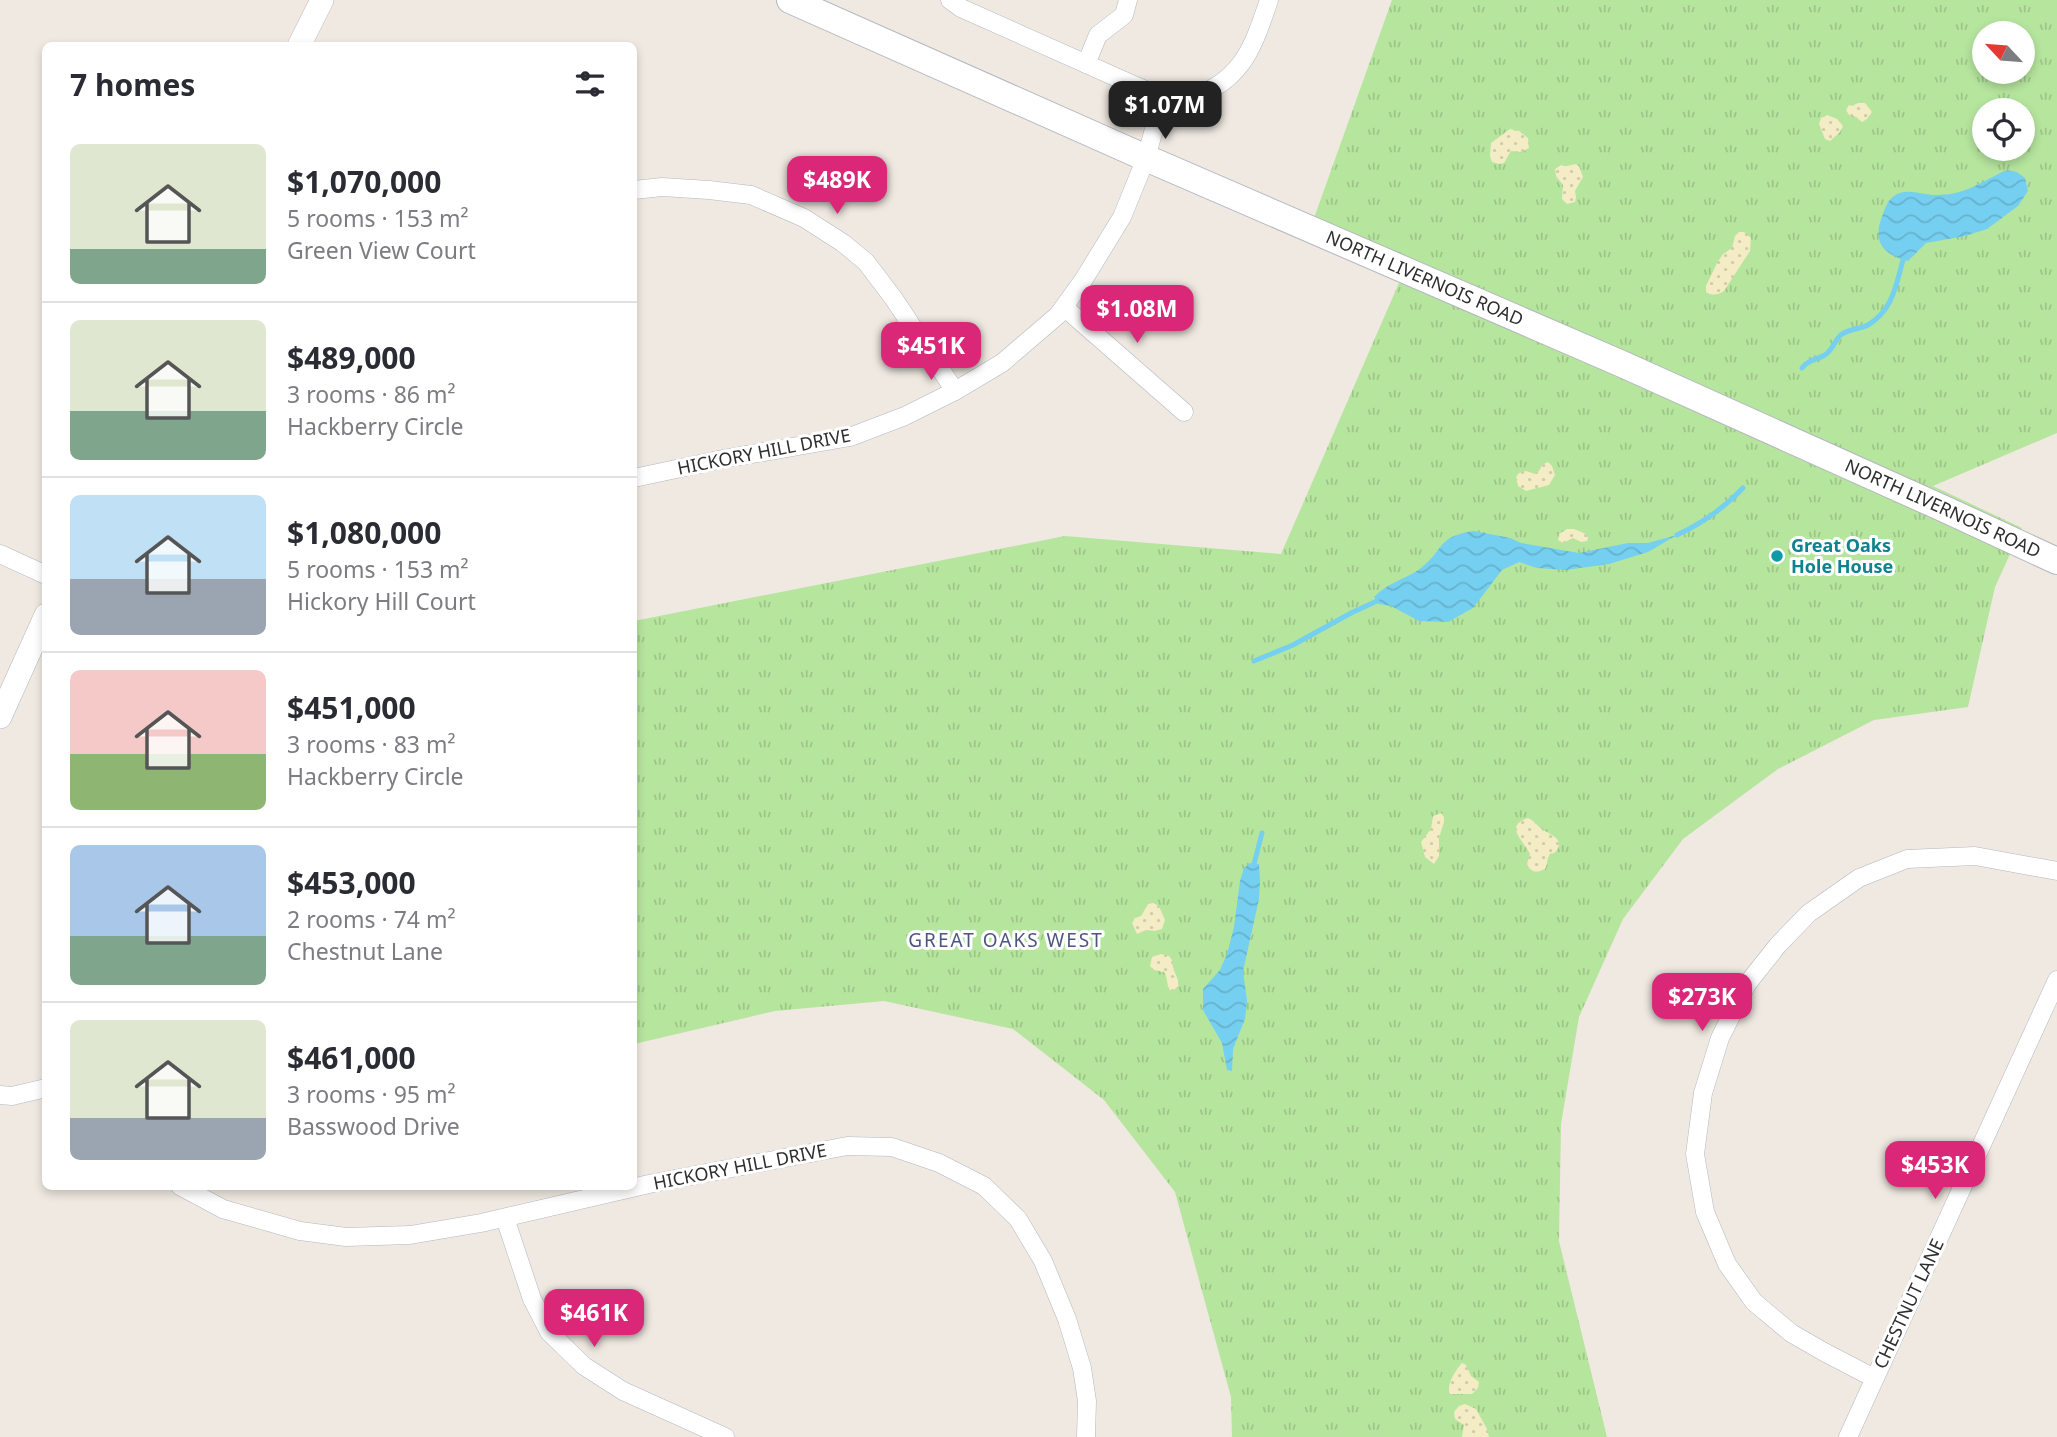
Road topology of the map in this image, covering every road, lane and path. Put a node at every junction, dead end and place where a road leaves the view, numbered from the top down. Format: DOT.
graph roads {
  1 [pos="790,0"];
  2 [pos="950,0"];
  3 [pos="1128,0"];
  4 [pos="1269,0"];
  5 [pos="318,4"];
  6 [pos="301,42"];
  7 [pos="1086,64"];
  8 [pos="1163,97"];
  9 [pos="1146,158"];
  10 [pos="637,190"];
  11 [pos="1064,307"];
  12 [pos="955,391"];
  13 [pos="1184,412"];
  14 [pos="637,477"];
  15 [pos="0,554"];
  16 [pos="2057,561"];
  17 [pos="42,573"];
  18 [pos="42,624"];
  19 [pos="0,717"];
  20 [pos="2057,870"];
  21 [pos="2057,980"];
  22 [pos="42,1089"];
  23 [pos="0,1095"];
  24 [pos="637,1187"];
  25 [pos="187,1190"];
  26 [pos="624,1190"];
  27 [pos="505,1218"];
  28 [pos="1874,1378"];
  29 [pos="726,1437"];
  30 [pos="1086,1437"];
  31 [pos="1847,1437"];
  1 -- 9 [label="main road, NORTH LIVERNOIS ROAD"];
  2 -- 7 [label="street"];
  3 -- 7 [label="street"];
  4 -- 8 [label="street"];
  5 -- 6 [label="street"];
  7 -- 8 [label="street"];
  8 -- 9 [label="street, HICKORY HILL DRIVE"];
  9 -- 11 [label="street, HICKORY HILL DRIVE"];
  9 -- 16 [label="main road, NORTH LIVERNOIS ROAD"];
  10 -- 12 [label="street"];
  11 -- 12 [label="street, HICKORY HILL DRIVE"];
  11 -- 13 [label="street"];
  12 -- 14 [label="street, HICKORY HILL DRIVE"];
  15 -- 17 [label="street"];
  18 -- 19 [label="street"];
  20 -- 28 [label="street"];
  21 -- 28 [label="street, CHESTNUT LANE"];
  22 -- 23 [label="street"];
  24 -- 30 [label="street, HICKORY HILL DRIVE"];
  25 -- 27 [label="street, HICKORY HILL DRIVE"];
  26 -- 27 [label="street, HICKORY HILL DRIVE"];
  27 -- 29 [label="street"];
  28 -- 31 [label="street, CHESTNUT LANE"];
}
